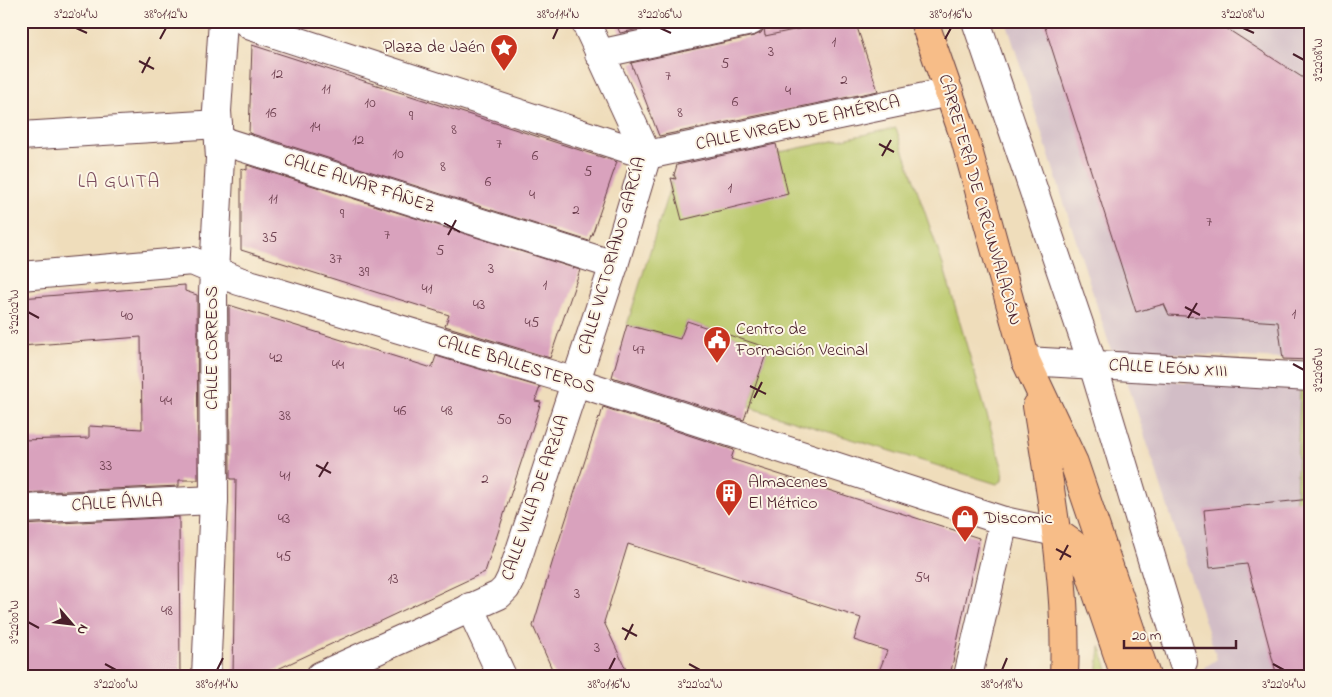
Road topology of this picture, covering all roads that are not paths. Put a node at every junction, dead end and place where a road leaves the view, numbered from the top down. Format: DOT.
graph roads {
  1 [pos="223,21"];
  2 [pos="245,21"];
  3 [pos="585,21"];
  4 [pos="751,21"];
  5 [pos="924,21"];
  6 [pos="976,21"];
  7 [pos="599,54"];
  8 [pos="949,92"];
  9 [pos="219,132"];
  10 [pos="21,136"];
  11 [pos="647,155"];
  12 [pos="614,265"];
  13 [pos="214,269"];
  14 [pos="21,276"];
  15 [pos="1093,364"];
  16 [pos="1030,370"];
  17 [pos="1311,377"];
  18 [pos="576,382"];
  19 [pos="214,500"];
  20 [pos="21,509"];
  21 [pos="1004,521"];
  22 [pos="1056,532"];
  23 [pos="470,607"];
  24 [pos="1183,662"];
  25 [pos="206,676"];
  26 [pos="320,676"];
  27 [pos="502,676"];
  28 [pos="968,676"];
  29 [pos="1064,676"];
  30 [pos="1125,676"];
  31 [pos="1146,676"];
  1 -- 9 [label="street, CALLE CORREOS"];
  2 -- 11 [label="street"];
  3 -- 7 [label="street, CALLE VICTORIANO GARCÍA"];
  4 -- 7 [label="street"];
  5 -- 8 [label="main road, CARRETERA DE CIRCUNVALACIÓN"];
  6 -- 15 [label="street"];
  7 -- 11 [label="street, CALLE VICTORIANO GARCÍA"];
  8 -- 11 [label="street, CALLE VIRGEN DE AMÉRICA"];
  8 -- 16 [label="main road, CARRETERA DE CIRCUNVALACIÓN"];
  9 -- 10 [label="street, CALLE ALVAR FÁÑEZ"];
  9 -- 12 [label="street, CALLE ALVAR FÁÑEZ"];
  9 -- 13 [label="street, CALLE CORREOS"];
  11 -- 12 [label="street, CALLE VICTORIANO GARCÍA"];
  12 -- 18 [label="street, CALLE VICTORIANO GARCÍA"];
  13 -- 14 [label="street, CALLE BALLESTEROS"];
  13 -- 18 [label="street, CALLE BALLESTEROS"];
  13 -- 19 [label="street, CALLE CORREOS"];
  15 -- 16 [label="street, CALLE LEÓN XIII"];
  15 -- 17 [label="street, CALLE LEÓN XIII"];
  15 -- 24 [label="street"];
  16 -- 22 [label="main road, CARRETERA DE CIRCUNVALACIÓN"];
  16 -- 31 [label="main road, CARRETERA DE CIRCUNVALACIÓN"];
  18 -- 21 [label="street, CALLE BALLESTEROS"];
  18 -- 23 [label="street, CALLE VILLA DE ARZÚA"];
  19 -- 20 [label="street, CALLE ÁVILA"];
  19 -- 25 [label="street, CALLE CORREOS"];
  21 -- 22 [label="street, CALLE BALLESTEROS"];
  21 -- 28 [label="street"];
  22 -- 29 [label="main road, CARRETERA DE CIRCUNVALACIÓN"];
  22 -- 30 [label="main road"];
  23 -- 26 [label="street, CALLE VILLA DE ARZÚA"];
  23 -- 27 [label="street"];
}
